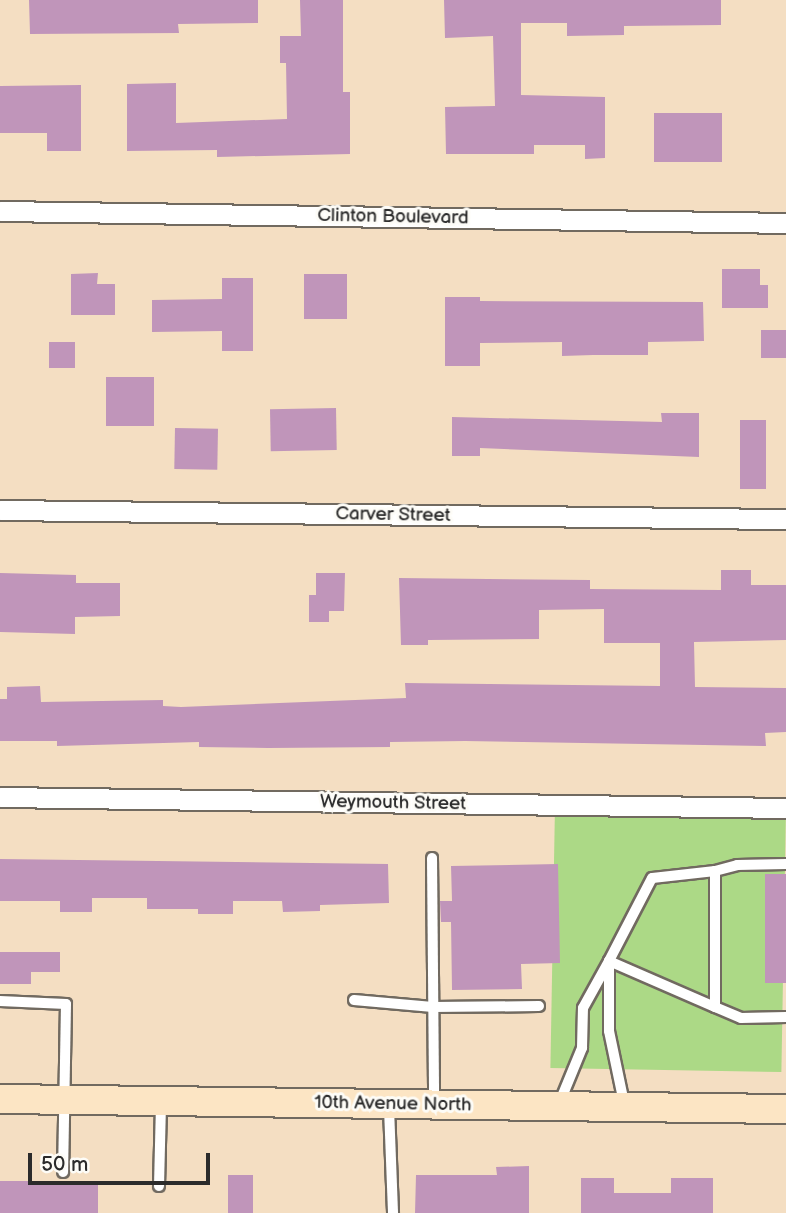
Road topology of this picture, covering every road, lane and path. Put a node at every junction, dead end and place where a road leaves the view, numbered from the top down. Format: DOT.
graph roads {
  1 [pos="0,211"];
  2 [pos="786,223"];
  3 [pos="0,510"];
  4 [pos="786,519"];
  5 [pos="0,797"];
  6 [pos="786,808"];
  7 [pos="432,859"];
  8 [pos="786,864"];
  9 [pos="715,871"];
  10 [pos="609,961"];
  11 [pos="354,1000"];
  12 [pos="0,1001"];
  13 [pos="539,1006"];
  14 [pos="433,1007"];
  15 [pos="715,1007"];
  16 [pos="786,1017"];
  17 [pos="0,1099"];
  18 [pos="64,1100"];
  19 [pos="161,1101"];
  20 [pos="389,1104"];
  21 [pos="434,1104"];
  22 [pos="558,1106"];
  23 [pos="625,1107"];
  24 [pos="786,1109"];
  25 [pos="64,1172"];
  26 [pos="159,1186"];
  27 [pos="393,1213"];
  1 -- 2 [label="street, Clinton Boulevard"];
  3 -- 4 [label="street, Carver Street"];
  5 -- 6 [label="street, Weymouth Street"];
  7 -- 14 [label="lane"];
  8 -- 9 [label="lane"];
  9 -- 10 [label="lane"];
  9 -- 15 [label="lane"];
  10 -- 15 [label="lane"];
  10 -- 22 [label="lane"];
  10 -- 23 [label="lane"];
  11 -- 14 [label="lane"];
  12 -- 18 [label="lane"];
  13 -- 14 [label="lane"];
  14 -- 21 [label="lane"];
  15 -- 16 [label="lane"];
  17 -- 18 [label="street, 10th Avenue North"];
  18 -- 19 [label="street, 10th Avenue North"];
  18 -- 25 [label="lane"];
  19 -- 20 [label="street, 10th Avenue North"];
  19 -- 26 [label="lane"];
  20 -- 21 [label="street, 10th Avenue North"];
  20 -- 27 [label="lane"];
  21 -- 22 [label="street, 10th Avenue North"];
  22 -- 23 [label="street, 10th Avenue North"];
  23 -- 24 [label="street, 10th Avenue North"];
}
